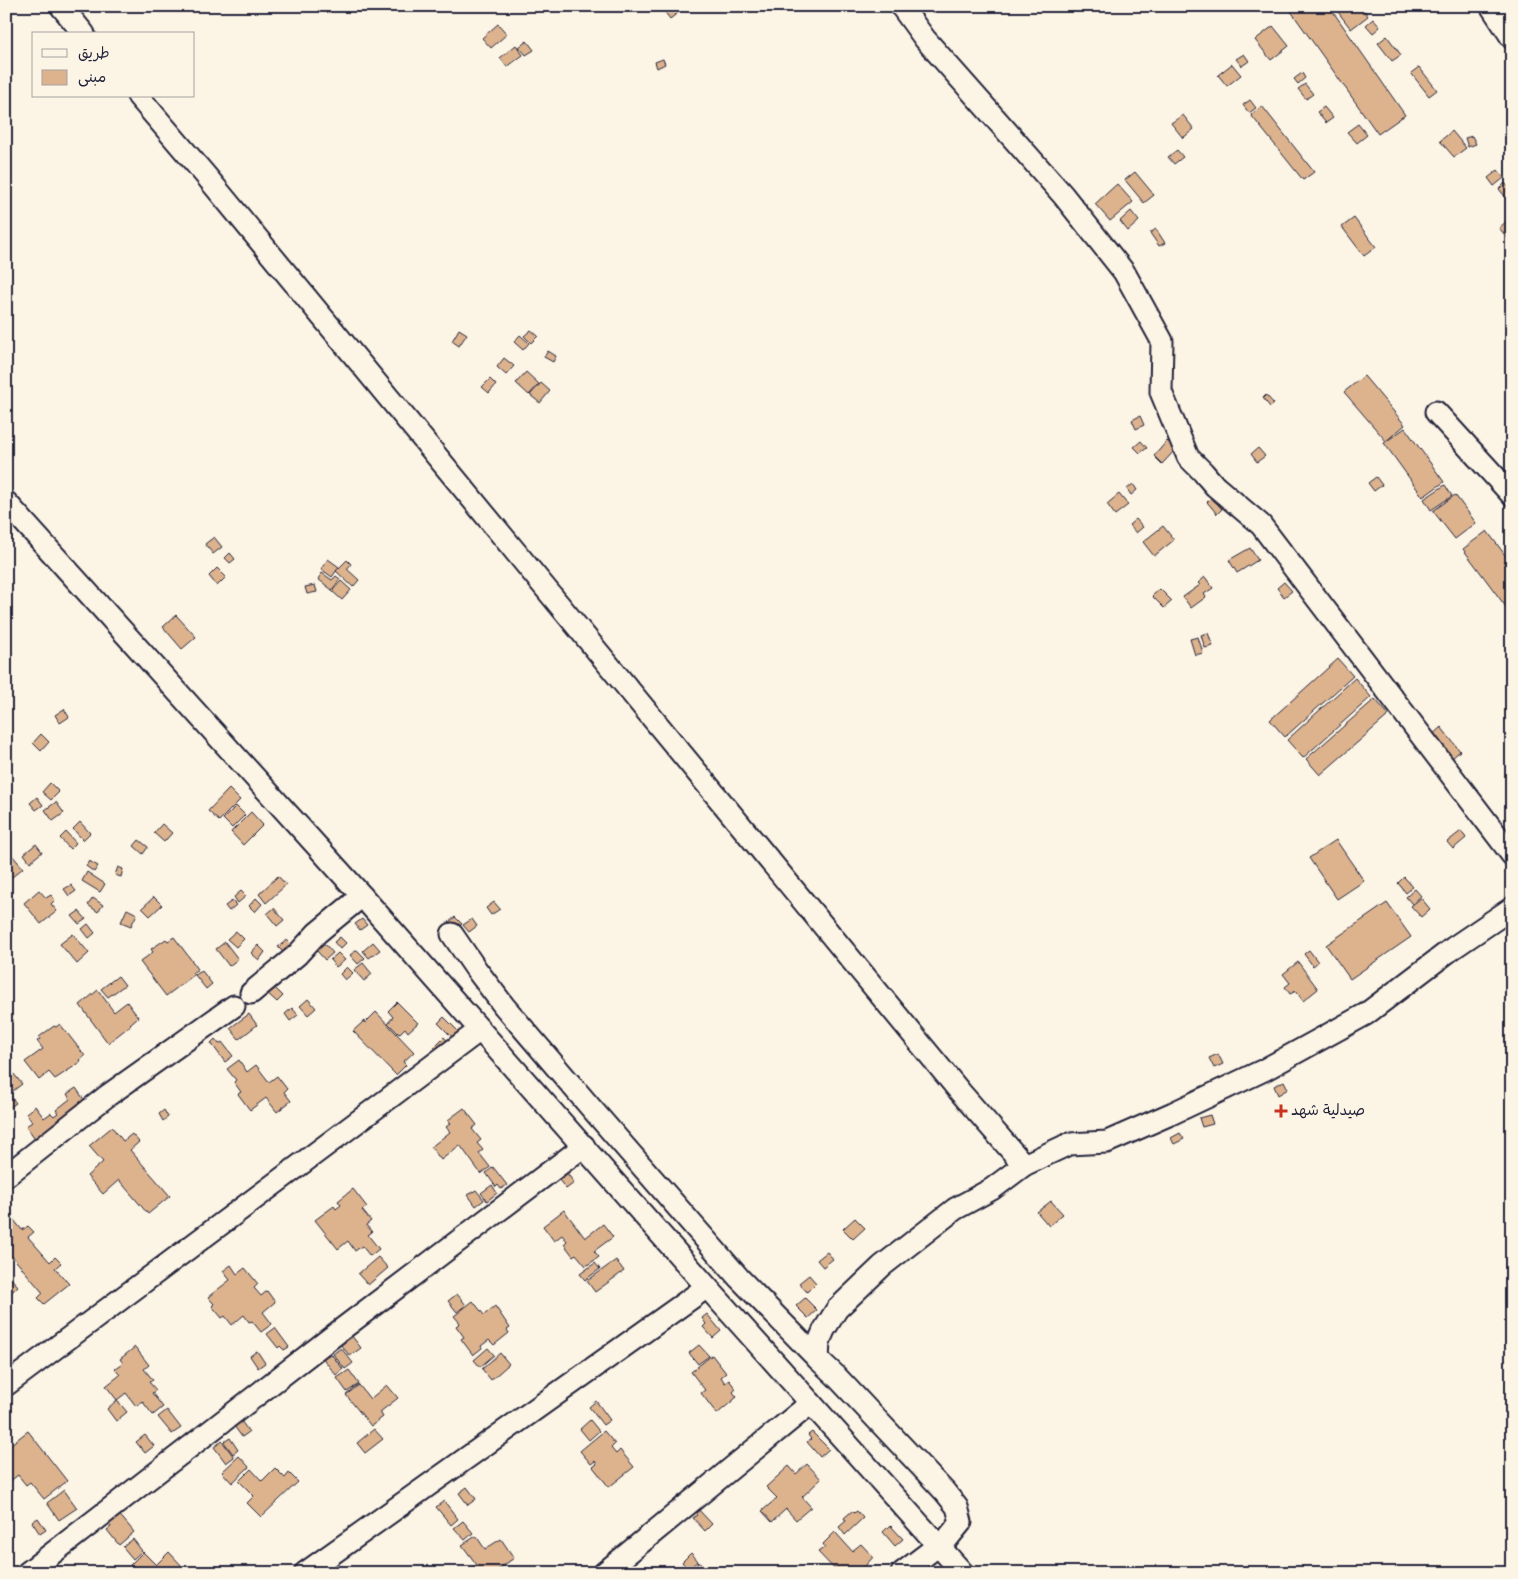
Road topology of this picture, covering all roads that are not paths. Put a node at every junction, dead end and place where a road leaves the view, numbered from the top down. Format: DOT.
graph roads {
  1 [pos="61,6"];
  2 [pos="901,6"];
  3 [pos="1491,6"];
  4 [pos="82,32"];
  5 [pos="1512,38"];
  6 [pos="140,98"];
  7 [pos="1436,412"];
  8 [pos="1512,494"];
  9 [pos="6,502"];
  10 [pos="1512,855"];
  11 [pos="362,896"];
  12 [pos="1512,908"];
  13 [pos="452,934"];
  14 [pos="480,1030"];
  15 [pos="584,1146"];
  16 [pos="1024,1165"];
  17 [pos="6,1176"];
  18 [pos="707,1287"];
  19 [pos="818,1359"];
  20 [pos="6,1386"];
  21 [pos="811,1403"];
  22 [pos="938,1545"];
  23 [pos="27,1573"];
  24 [pos="305,1573"];
  25 [pos="604,1573"];
  26 [pos="902,1573"];
  27 [pos="963,1573"];
  1 -- 4 [label="street"];
  2 -- 10 [label="street"];
  3 -- 5 [label="street"];
  6 -- 16 [label="street"];
  7 -- 8 [label="street"];
  9 -- 11 [label="street"];
  11 -- 14 [label="street"];
  11 -- 17 [label="street"];
  12 -- 16 [label="street"];
  13 -- 19 [label="street"];
  14 -- 15 [label="street"];
  14 -- 20 [label="street"];
  15 -- 18 [label="street"];
  15 -- 23 [label="street"];
  16 -- 19 [label="street"];
  18 -- 21 [label="street"];
  18 -- 24 [label="street"];
  19 -- 22 [label="street"];
  21 -- 22 [label="street"];
  21 -- 25 [label="street"];
  22 -- 26 [label="street"];
  22 -- 27 [label="street"];
}
